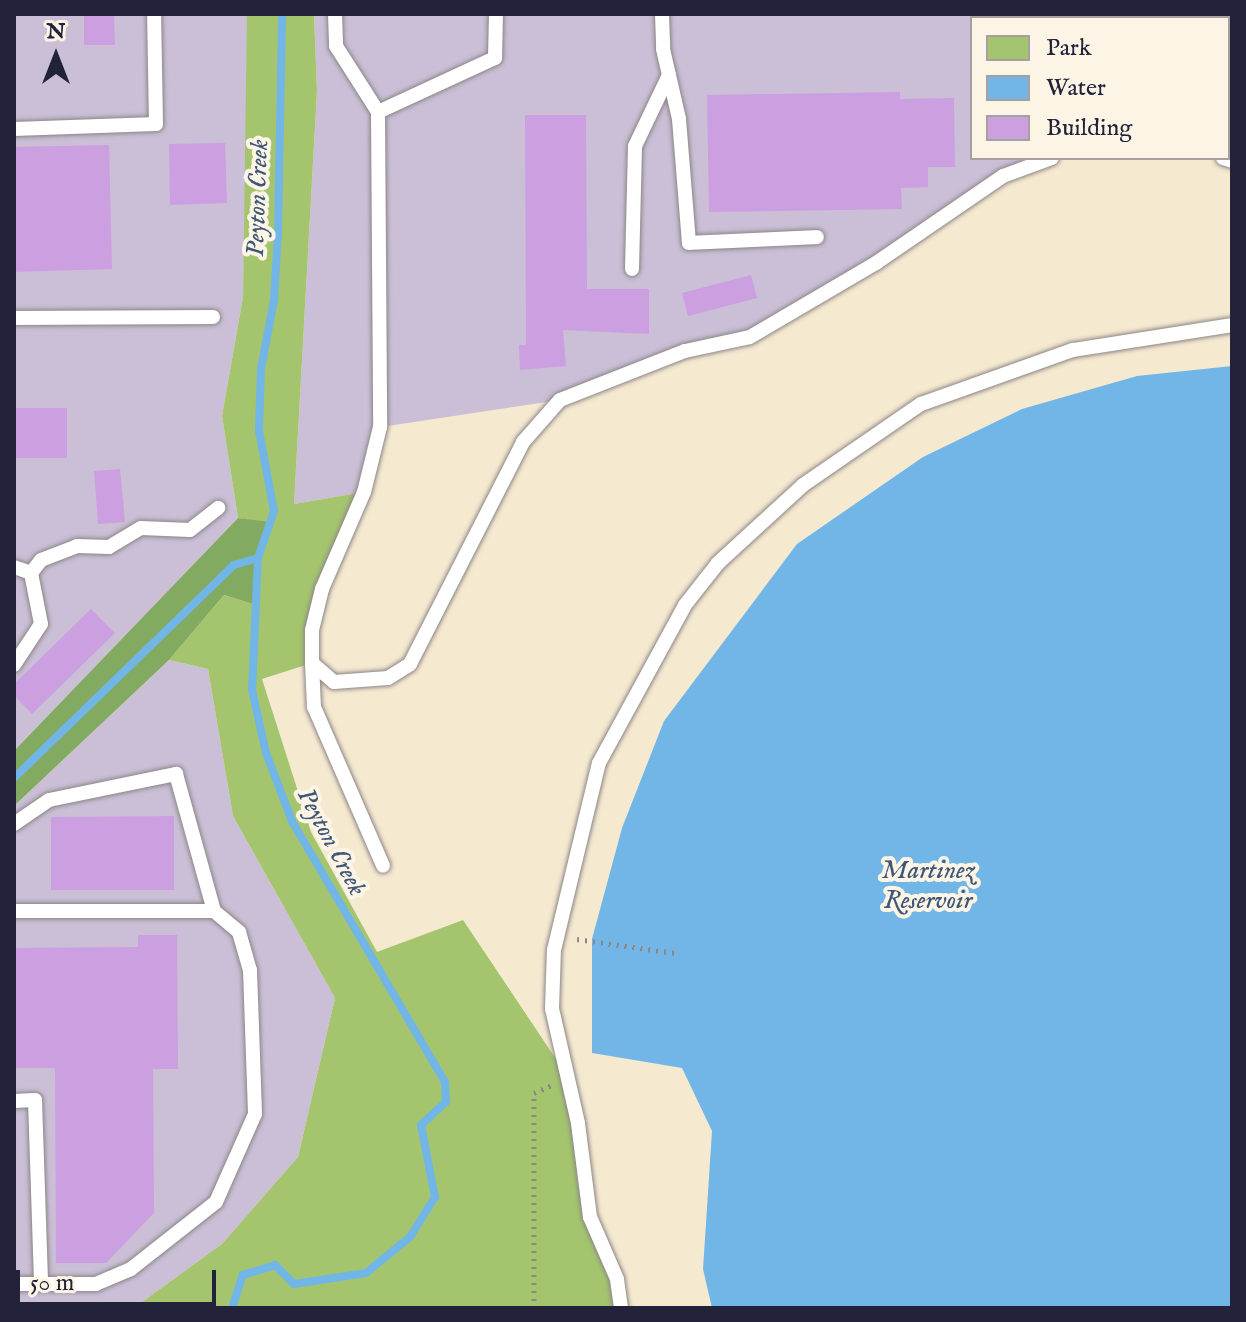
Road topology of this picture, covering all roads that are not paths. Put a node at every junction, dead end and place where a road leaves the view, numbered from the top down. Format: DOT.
graph roads {
  1 [pos="154,14"];
  2 [pos="335,14"];
  3 [pos="496,14"];
  4 [pos="662,14"];
  5 [pos="669,75"];
  6 [pos="378,112"];
  7 [pos="14,129"];
  8 [pos="1047,160"];
  9 [pos="817,237"];
  10 [pos="632,269"];
  11 [pos="213,317"];
  12 [pos="14,318"];
  13 [pos="1232,325"];
  14 [pos="218,508"];
  15 [pos="14,567"];
  16 [pos="31,573"];
  17 [pos="312,663"];
  18 [pos="14,665"];
  19 [pos="14,824"];
  20 [pos="383,866"];
  21 [pos="14,911"];
  22 [pos="214,911"];
  23 [pos="14,1101"];
  24 [pos="14,1284"];
  25 [pos="41,1284"];
  26 [pos="621,1308"];
  1 -- 7 [label="lane"];
  2 -- 6 [label="lane"];
  3 -- 6 [label="lane"];
  4 -- 5 [label="lane"];
  5 -- 9 [label="lane"];
  5 -- 10 [label="lane"];
  6 -- 17 [label="lane"];
  8 -- 17 [label="lane"];
  11 -- 12 [label="lane"];
  13 -- 26 [label="lane"];
  14 -- 16 [label="lane"];
  15 -- 16 [label="lane"];
  16 -- 18 [label="lane"];
  17 -- 20 [label="lane"];
  19 -- 22 [label="lane"];
  21 -- 22 [label="lane"];
  22 -- 25 [label="lane"];
  23 -- 25 [label="lane"];
  24 -- 25 [label="lane"];
}
